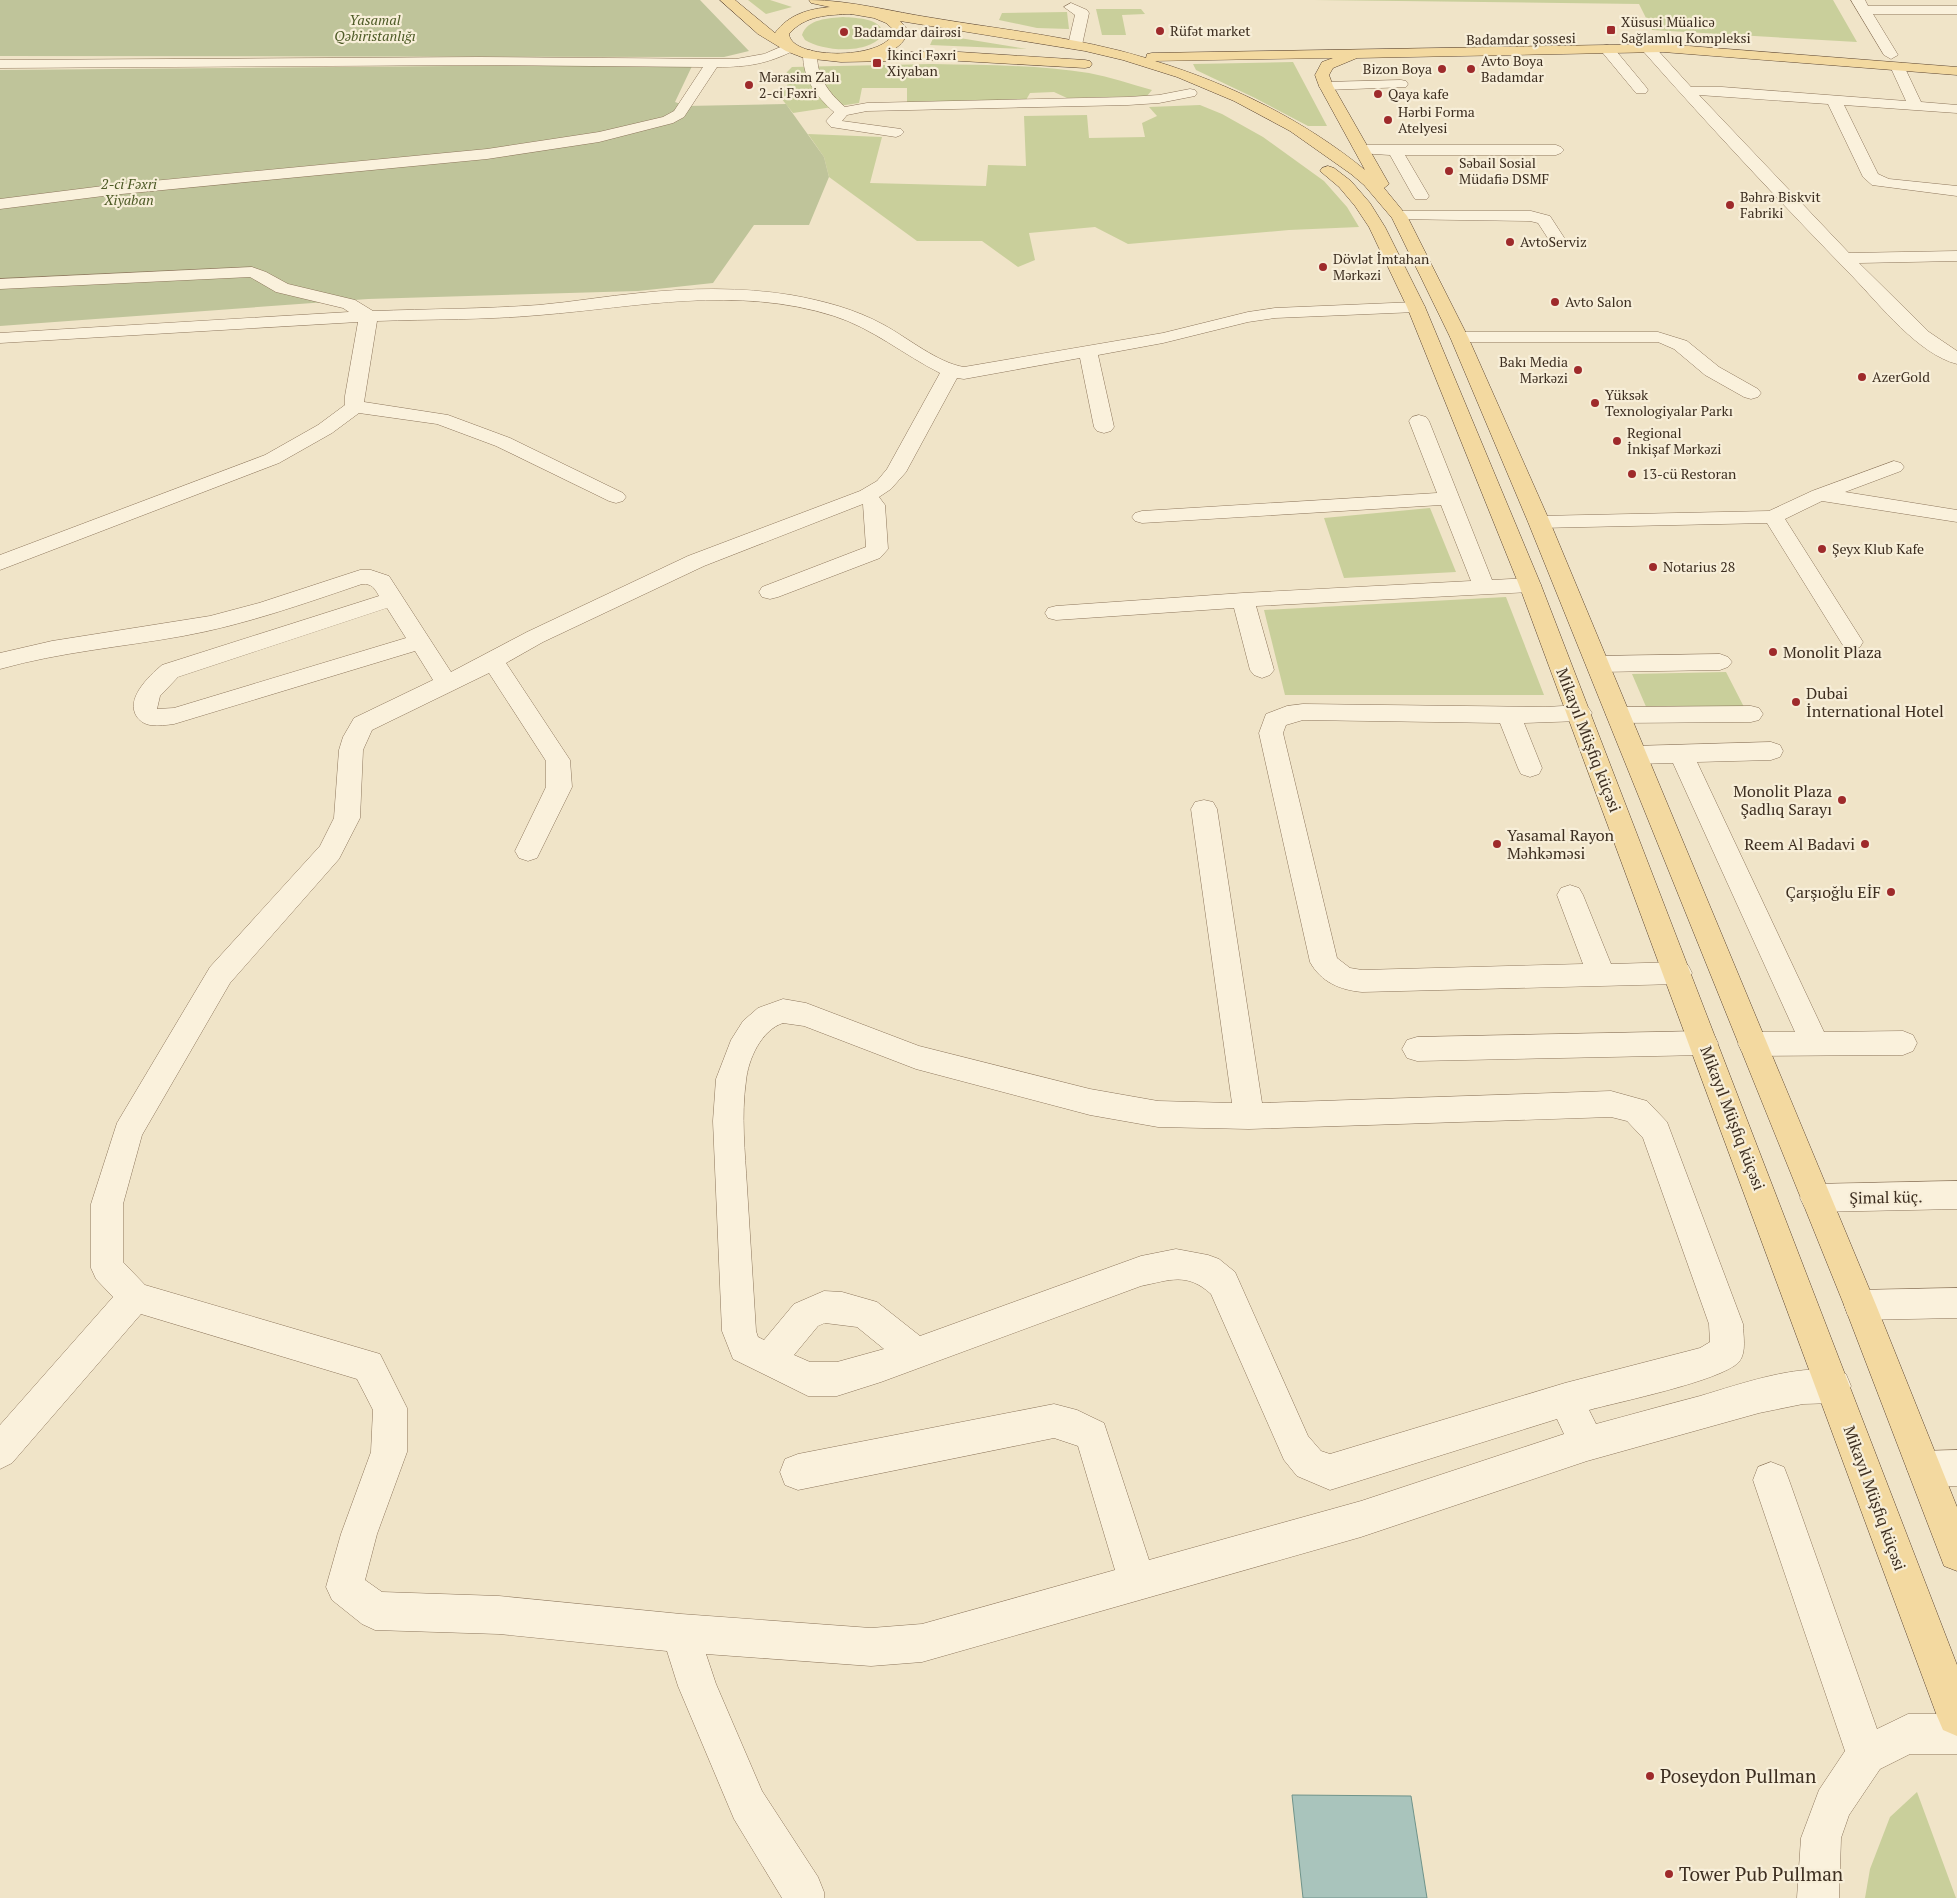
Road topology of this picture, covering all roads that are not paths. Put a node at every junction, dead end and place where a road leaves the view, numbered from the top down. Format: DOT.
graph roads {
  1 [pos="727,0"];
  2 [pos="816,0"];
  3 [pos="1861,5"];
  4 [pos="1069,7"];
  5 [pos="1957,10"];
  6 [pos="870,12"];
  7 [pos="1907,12"];
  8 [pos="1957,16"];
  9 [pos="1643,42"];
  10 [pos="1080,46"];
  11 [pos="790,48"];
  12 [pos="1606,49"];
  13 [pos="810,54"];
  14 [pos="1361,54"];
  15 [pos="941,56"];
  16 [pos="841,57"];
  17 [pos="1127,57"];
  18 [pos="1957,60"];
  19 [pos="1894,61"];
  20 [pos="0,64"];
  21 [pos="712,64"];
  22 [pos="1957,71"];
  23 [pos="1401,84"];
  24 [pos="1326,86"];
  25 [pos="1641,90"];
  26 [pos="1686,91"];
  27 [pos="1190,93"];
  28 [pos="1834,100"];
  29 [pos="1916,106"];
  30 [pos="1957,110"];
  31 [pos="842,112"];
  32 [pos="896,132"];
  33 [pos="1363,150"];
  34 [pos="1395,150"];
  35 [pos="1556,150"];
  36 [pos="1957,191"];
  37 [pos="1421,196"];
  38 [pos="0,204"];
  39 [pos="1399,216"];
  40 [pos="1557,239"];
  41 [pos="1957,256"];
  42 [pos="1845,258"];
  43 [pos="0,284"];
  44 [pos="1416,306"];
  45 [pos="369,316"];
  46 [pos="1459,337"];
  47 [pos="0,338"];
  48 [pos="1088,351"];
  49 [pos="1957,358"];
  50 [pos="951,371"];
  51 [pos="1751,393"];
  52 [pos="355,407"];
  53 [pos="1419,421"];
  54 [pos="1104,427"];
  55 [pos="1894,467"];
  56 [pos="867,495"];
  57 [pos="1820,495"];
  58 [pos="616,497"];
  59 [pos="1449,498"];
  60 [pos="1957,516"];
  61 [pos="1142,517"];
  62 [pos="1773,517"];
  63 [pos="1539,522"];
  64 [pos="0,563"];
  65 [pos="1530,585"];
  66 [pos="1484,587"];
  67 [pos="770,592"];
  68 [pos="392,599"];
  69 [pos="1244,600"];
  70 [pos="1056,613"];
  71 [pos="163,631"];
  72 [pos="420,642"];
  73 [pos="1852,642"];
  74 [pos="0,661"];
  75 [pos="493,662"];
  76 [pos="1720,662"];
  77 [pos="1598,664"];
  78 [pos="1262,670"];
  79 [pos="170,671"];
  80 [pos="447,684"];
  81 [pos="1580,713"];
  82 [pos="1509,714"];
  83 [pos="1751,714"];
  84 [pos="1618,715"];
  85 [pos="1771,751"];
  86 [pos="1680,754"];
  87 [pos="1634,755"];
  88 [pos="1530,768"];
  89 [pos="1204,810"];
  90 [pos="528,851"];
  91 [pos="1570,895"];
  92 [pos="1678,974"];
  93 [pos="1602,976"];
  94 [pos="1704,1043"];
  95 [pos="1815,1043"];
  96 [pos="1903,1043"];
  97 [pos="1752,1044"];
  98 [pos="1417,1049"];
  99 [pos="1249,1116"];
  100 [pos="1957,1195"];
  101 [pos="1816,1198"];
  102 [pos="135,1297"];
  103 [pos="1957,1303"];
  104 [pos="1860,1305"];
  105 [pos="916,1353"];
  106 [pos="768,1360"];
  107 [pos="1834,1386"];
  108 [pos="1565,1400"];
  109 [pos="1588,1444"];
  110 [pos="0,1451"];
  111 [pos="1941,1468"];
  112 [pos="798,1472"];
  113 [pos="1771,1480"];
  114 [pos="1957,1553"];
  115 [pos="1138,1583"];
  116 [pos="681,1633"];
  117 [pos="1957,1716"];
  118 [pos="1957,1734"];
  119 [pos="1866,1755"];
  120 [pos="803,1898"];
  121 [pos="1818,1898"];
  1 -- 11 [label="main road"];
  2 -- 6 [label="main road"];
  3 -- 7 [label="street"];
  3 -- 19 [label="street"];
  4 -- 10 [label="street"];
  5 -- 7 [label="street"];
  6 -- 10 [label="main road"];
  6 -- 11 [label="main road"];
  6 -- 16 [label="main road"];
  7 -- 8 [label="street"];
  9 -- 10 [label="main road, Badamdar şossesi"];
  9 -- 12 [label="main road, Badamdar şossesi"];
  9 -- 19 [label="main road, Badamdar şossesi"];
  9 -- 26 [label="street"];
  10 -- 17 [label="main road"];
  11 -- 13 [label="main road"];
  11 -- 21 [label="street"];
  12 -- 14 [label="main road, Badamdar şossesi"];
  12 -- 25 [label="street"];
  13 -- 16 [label="main road"];
  13 -- 31 [label="street"];
  14 -- 17 [label="main road, Badamdar şossesi"];
  14 -- 24 [label="main road"];
  15 -- 16 [label="main road"];
  15 -- 17 [label="main road"];
  15 -- 27 [label="main road, Mikayıl Müşfiq küçəsi"];
  17 -- 39 [label="main road"];
  18 -- 19 [label="main road, Badamdar şossesi"];
  19 -- 22 [label="main road, Badamdar şossesi"];
  19 -- 29 [label="street"];
  20 -- 21 [label="street"];
  21 -- 38 [label="street"];
  23 -- 24 [label="street"];
  24 -- 33 [label="main road"];
  26 -- 28 [label="street"];
  26 -- 42 [label="street"];
  27 -- 31 [label="street"];
  27 -- 44 [label="main road, Mikayıl Müşfiq küçəsi"];
  28 -- 29 [label="street"];
  28 -- 36 [label="street"];
  29 -- 30 [label="street"];
  31 -- 32 [label="street"];
  33 -- 34 [label="street"];
  33 -- 39 [label="main road"];
  34 -- 35 [label="street"];
  34 -- 37 [label="street"];
  39 -- 40 [label="street"];
  39 -- 46 [label="main road"];
  41 -- 42 [label="street"];
  42 -- 49 [label="street"];
  43 -- 45 [label="street"];
  44 -- 48 [label="street"];
  44 -- 65 [label="main road, Mikayıl Müşfiq küçəsi"];
  45 -- 47 [label="street"];
  45 -- 50 [label="street"];
  45 -- 52 [label="street"];
  46 -- 51 [label="street"];
  46 -- 63 [label="main road"];
  48 -- 50 [label="street"];
  48 -- 54 [label="street"];
  50 -- 56 [label="street"];
  52 -- 58 [label="street"];
  52 -- 64 [label="street"];
  53 -- 59 [label="street"];
  55 -- 57 [label="street"];
  56 -- 67 [label="street"];
  56 -- 75 [label="street"];
  57 -- 60 [label="street"];
  57 -- 62 [label="street"];
  59 -- 61 [label="street"];
  59 -- 66 [label="street"];
  62 -- 63 [label="street"];
  62 -- 73 [label="street"];
  63 -- 77 [label="main road"];
  65 -- 66 [label="street"];
  65 -- 81 [label="main road, Mikayıl Müşfiq küçəsi"];
  66 -- 69 [label="street"];
  68 -- 71 [label="street"];
  68 -- 72 [label="street"];
  68 -- 79 [label="street"];
  69 -- 70 [label="street"];
  69 -- 78 [label="street"];
  71 -- 74 [label="street"];
  71 -- 79 [label="street"];
  72 -- 79 [label="street"];
  72 -- 80 [label="street"];
  75 -- 80 [label="street"];
  75 -- 90 [label="street"];
  76 -- 77 [label="street"];
  77 -- 84 [label="main road"];
  80 -- 102 [label="street"];
  81 -- 82 [label="street"];
  81 -- 92 [label="main road, Mikayıl Müşfiq küçəsi"];
  82 -- 88 [label="street"];
  82 -- 93 [label="street"];
  83 -- 84 [label="street"];
  84 -- 87 [label="main road"];
  85 -- 86 [label="street"];
  86 -- 87 [label="street"];
  86 -- 95 [label="street"];
  87 -- 97 [label="main road"];
  89 -- 99 [label="street"];
  91 -- 93 [label="street"];
  92 -- 93 [label="street"];
  92 -- 94 [label="main road, Mikayıl Müşfiq küçəsi"];
  94 -- 98 [label="street"];
  94 -- 107 [label="main road, Mikayıl Müşfiq küçəsi"];
  95 -- 96 [label="street"];
  95 -- 97 [label="street"];
  97 -- 101 [label="main road"];
  99 -- 106 [label="street"];
  99 -- 108 [label="street"];
  100 -- 101 [label="street, Şimal küç."];
  101 -- 104 [label="main road"];
  102 -- 110 [label="street"];
  102 -- 116 [label="street"];
  103 -- 104 [label="street"];
  104 -- 111 [label="main road"];
  105 -- 106 [label="street"];
  105 -- 106 [label="street"];
  105 -- 108 [label="street"];
  107 -- 109 [label="street"];
  107 -- 117 [label="main road, Mikayıl Müşfiq küçəsi"];
  108 -- 109 [label="street"];
  109 -- 115 [label="street"];
  111 -- 114 [label="main road"];
  112 -- 115 [label="street"];
  113 -- 119 [label="street"];
  115 -- 116 [label="street"];
  116 -- 120 [label="street"];
  118 -- 119 [label="street"];
  119 -- 121 [label="street"];
}
